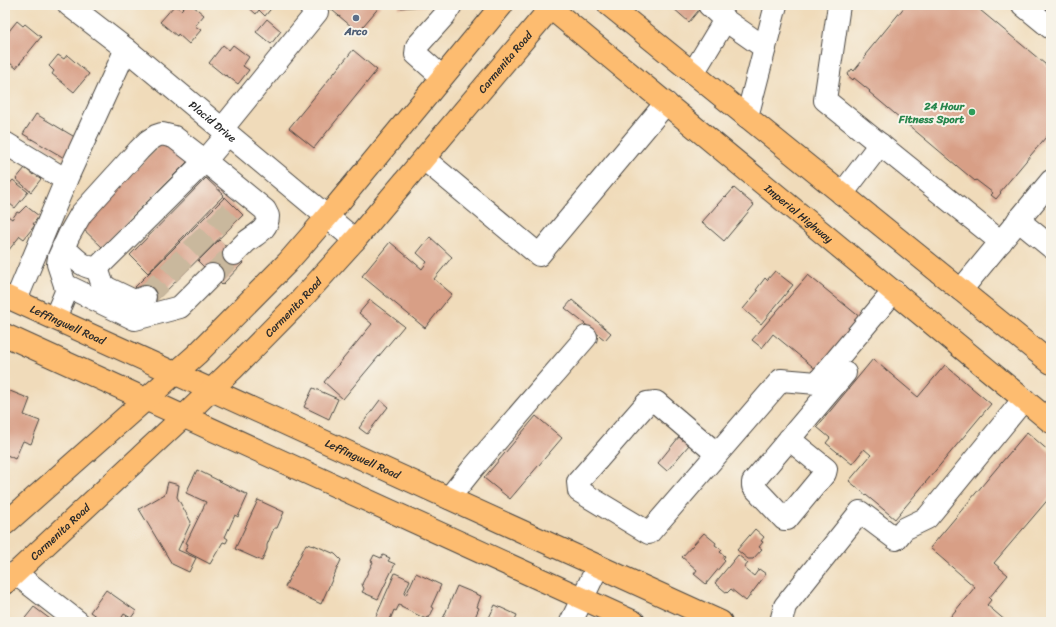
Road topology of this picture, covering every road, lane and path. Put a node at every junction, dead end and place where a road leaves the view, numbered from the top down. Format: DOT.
graph roads {
  1 [pos="69,5"];
  2 [pos="309,5"];
  3 [pos="451,5"];
  4 [pos="502,5"];
  5 [pos="609,5"];
  6 [pos="708,5"];
  7 [pos="776,5"];
  8 [pos="839,5"];
  9 [pos="1023,5"];
  10 [pos="550,6"];
  11 [pos="726,20"];
  12 [pos="1051,28"];
  13 [pos="765,48"];
  14 [pos="126,49"];
  15 [pos="693,73"];
  16 [pos="442,77"];
  17 [pos="666,103"];
  18 [pos="747,117"];
  19 [pos="225,131"];
  20 [pos="5,143"];
  21 [pos="880,144"];
  22 [pos="424,159"];
  23 [pos="205,161"];
  24 [pos="66,180"];
  25 [pos="1051,181"];
  26 [pos="842,194"];
  27 [pos="327,217"];
  28 [pos="1018,220"];
  29 [pos="355,240"];
  30 [pos="1001,242"];
  31 [pos="63,247"];
  32 [pos="1051,247"];
  33 [pos="234,254"];
  34 [pos="97,268"];
  35 [pos="212,275"];
  36 [pos="65,285"];
  37 [pos="961,290"];
  38 [pos="900,296"];
  39 [pos="145,297"];
  40 [pos="10,298"];
  41 [pos="55,318"];
  42 [pos="5,336"];
  43 [pos="586,337"];
  44 [pos="1051,363"];
  45 [pos="175,373"];
  46 [pos="212,390"];
  47 [pos="1024,399"];
  48 [pos="146,400"];
  49 [pos="183,417"];
  50 [pos="1051,422"];
  51 [pos="789,439"];
  52 [pos="717,454"];
  53 [pos="449,498"];
  54 [pos="5,524"];
  55 [pos="598,566"];
  56 [pos="10,578"];
  57 [pos="583,599"];
  58 [pos="78,622"];
  59 [pos="571,622"];
  60 [pos="634,622"];
  61 [pos="721,622"];
  62 [pos="780,622"];
  1 -- 14 [label="street, Placid Drive"];
  2 -- 19 [label="street"];
  3 -- 16 [label="street"];
  4 -- 16 [label="main road"];
  5 -- 15 [label="main road"];
  6 -- 11 [label="street"];
  7 -- 13 [label="street"];
  8 -- 21 [label="street"];
  9 -- 12 [label="street"];
  10 -- 17 [label="main road, Imperial Highway"];
  10 -- 22 [label="main road, Carmenita Road"];
  11 -- 13 [label="street"];
  11 -- 15 [label="street"];
  13 -- 18 [label="street"];
  14 -- 19 [label="street, Placid Drive"];
  14 -- 24 [label="street"];
  15 -- 18 [label="main road"];
  16 -- 27 [label="main road"];
  17 -- 22 [label="street"];
  17 -- 38 [label="main road, Imperial Highway"];
  18 -- 26 [label="main road"];
  19 -- 23 [label="street"];
  19 -- 27 [label="street, Placid Drive"];
  20 -- 24 [label="street"];
  21 -- 26 [label="street"];
  21 -- 30 [label="street"];
  22 -- 29 [label="main road, Carmenita Road"];
  23 -- 31 [label="street"];
  23 -- 33 [label="street"];
  23 -- 34 [label="street"];
  24 -- 40 [label="street"];
  25 -- 28 [label="street"];
  26 -- 37 [label="main road"];
  27 -- 29 [label="street, Placid Drive"];
  27 -- 45 [label="main road"];
  28 -- 30 [label="street"];
  28 -- 32 [label="street"];
  29 -- 46 [label="main road, Carmenita Road"];
  30 -- 37 [label="street"];
  31 -- 34 [label="street"];
  31 -- 36 [label="street"];
  34 -- 39 [label="street"];
  35 -- 36 [label="street"];
  36 -- 41 [label="street"];
  37 -- 44 [label="main road"];
  38 -- 47 [label="main road, Imperial Highway"];
  38 -- 51 [label="street"];
  38 -- 52 [label="street"];
  40 -- 41 [label="main road, Leffingwell Road"];
  41 -- 45 [label="main road, Leffingwell Road"];
  42 -- 48 [label="main road"];
  43 -- 53 [label="street"];
  45 -- 46 [label="main road, Leffingwell Road"];
  45 -- 48 [label="main road"];
  46 -- 49 [label="main road, Carmenita Road"];
  46 -- 53 [label="main road, Leffingwell Road"];
  47 -- 50 [label="main road, Imperial Highway"];
  47 -- 62 [label="street"];
  48 -- 49 [label="main road"];
  48 -- 54 [label="main road"];
  49 -- 56 [label="main road, Carmenita Road"];
  49 -- 57 [label="main road"];
  52 -- 52 [label="street"];
  53 -- 55 [label="main road, Leffingwell Road"];
  55 -- 57 [label="street"];
  55 -- 61 [label="main road, Leffingwell Road"];
  56 -- 58 [label="street"];
  57 -- 59 [label="street"];
  57 -- 60 [label="main road"];
}
